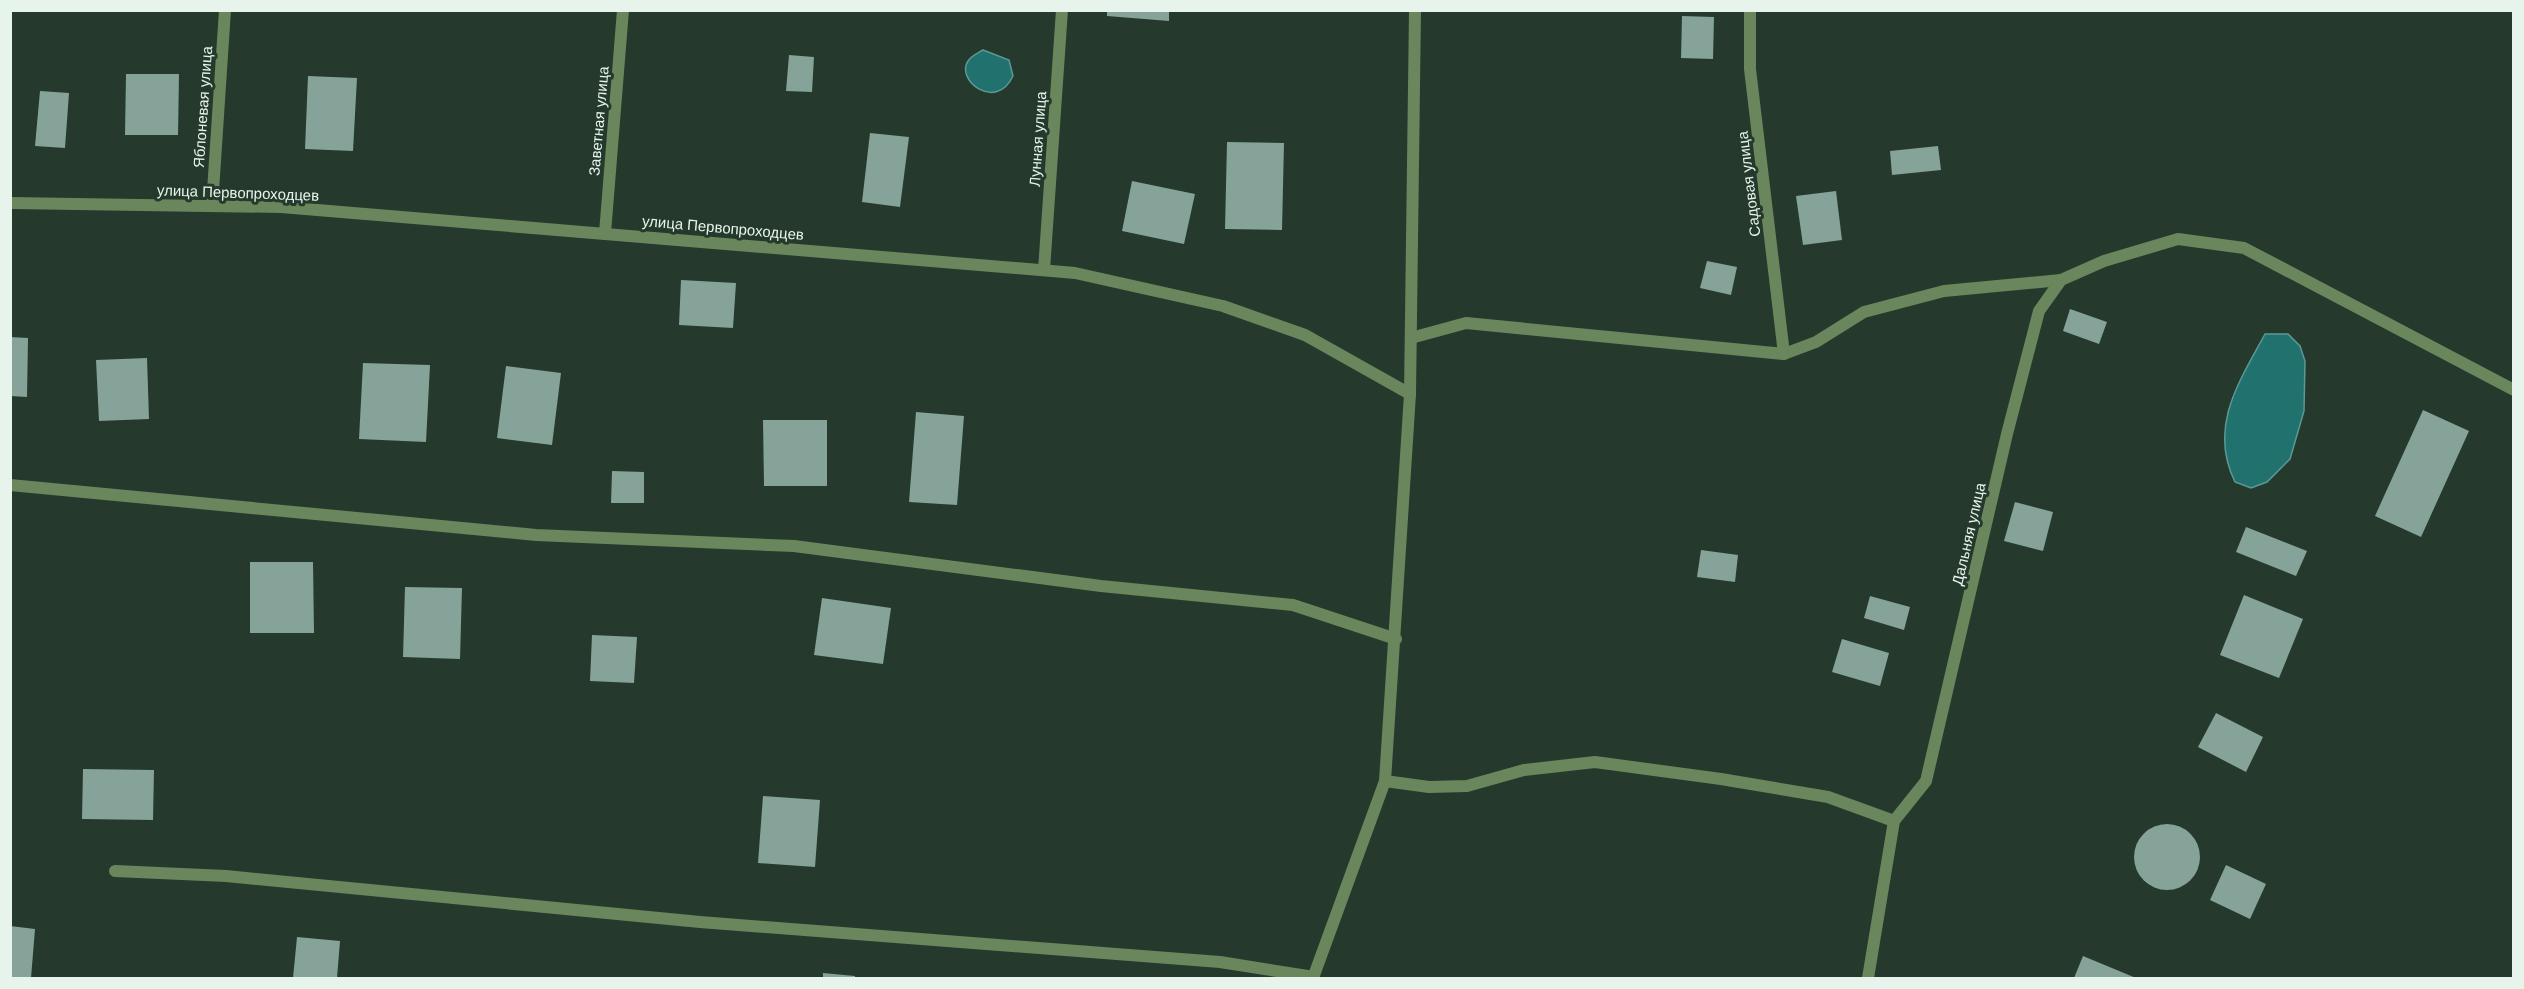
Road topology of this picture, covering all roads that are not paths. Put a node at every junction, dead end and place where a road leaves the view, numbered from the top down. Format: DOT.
graph roads {
  1 [pos="225,10"];
  2 [pos="622,10"];
  3 [pos="1062,10"];
  4 [pos="1415,10"];
  5 [pos="1750,10"];
  6 [pos="10,203"];
  7 [pos="212,206"];
  8 [pos="605,233"];
  9 [pos="1044,270"];
  10 [pos="2061,280"];
  11 [pos="1411,338"];
  12 [pos="1784,354"];
  13 [pos="2514,390"];
  14 [pos="1410,394"];
  15 [pos="10,485"];
  16 [pos="1396,639"];
  17 [pos="1385,781"];
  18 [pos="1894,821"];
  19 [pos="115,871"];
  20 [pos="1314,978"];
  21 [pos="1868,978"];
  1 -- 7 [label="street, Яблоневая улица"];
  2 -- 8 [label="street, Заветная улица"];
  3 -- 9 [label="street, Лунная улица"];
  4 -- 11 [label="street"];
  5 -- 12 [label="street, Садовая улица"];
  6 -- 7 [label="street, улица Первопроходцев"];
  7 -- 8 [label="street, улица Первопроходцев"];
  8 -- 9 [label="street, улица Первопроходцев"];
  9 -- 14 [label="street, улица Первопроходцев"];
  10 -- 12 [label="street"];
  10 -- 13 [label="street"];
  10 -- 18 [label="street, Дальняя улица"];
  11 -- 12 [label="street"];
  11 -- 14 [label="street"];
  14 -- 16 [label="street"];
  15 -- 16 [label="street"];
  16 -- 17 [label="street"];
  17 -- 18 [label="street"];
  17 -- 20 [label="street"];
  18 -- 21 [label="street, Дальняя улица"];
  19 -- 20 [label="street"];
}
